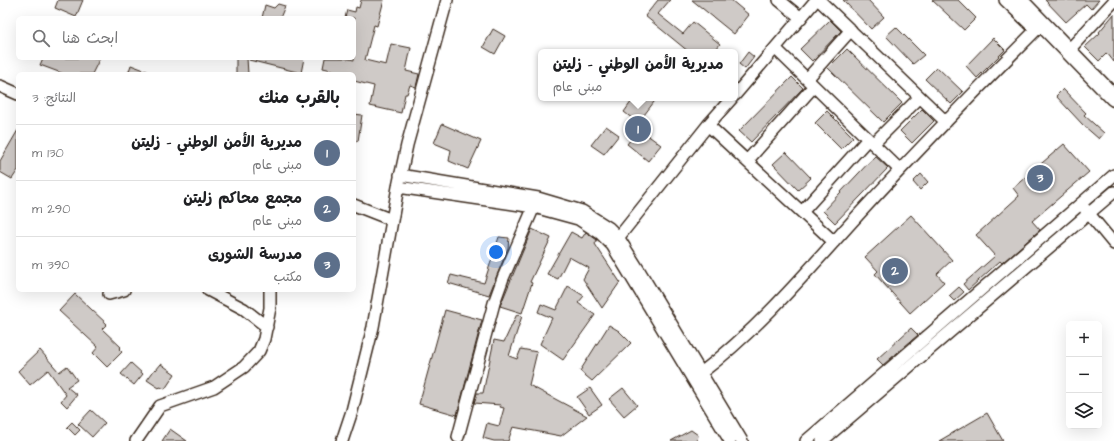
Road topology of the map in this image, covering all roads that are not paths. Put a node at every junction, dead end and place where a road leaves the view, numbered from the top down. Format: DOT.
graph roads {
  1 [pos="447,0"];
  2 [pos="779,0"];
  3 [pos="816,0"];
  4 [pos="819,0"];
  5 [pos="1005,0"];
  6 [pos="1019,0"];
  7 [pos="1114,0"];
  8 [pos="801,18"];
  9 [pos="1039,27"];
  10 [pos="851,30"];
  11 [pos="776,49"];
  12 [pos="1068,51"];
  13 [pos="810,83"];
  14 [pos="0,86"];
  15 [pos="738,92"];
  16 [pos="16,93"];
  17 [pos="920,97"];
  18 [pos="1114,98"];
  19 [pos="729,101"];
  20 [pos="1114,110"];
  21 [pos="946,122"];
  22 [pos="708,125"];
  23 [pos="870,142"];
  24 [pos="747,162"];
  25 [pos="900,170"];
  26 [pos="400,175"];
  27 [pos="1114,175"];
  28 [pos="398,187"];
  29 [pos="1114,192"];
  30 [pos="536,203"];
  31 [pos="1082,204"];
  32 [pos="356,206"];
  33 [pos="802,212"];
  34 [pos="1089,214"];
  35 [pos="392,220"];
  36 [pos="615,241"];
  37 [pos="834,242"];
  38 [pos="1114,244"];
  39 [pos="116,292"];
  40 [pos="212,292"];
  41 [pos="270,292"];
  42 [pos="109,294"];
  43 [pos="267,327"];
  44 [pos="895,371"];
  45 [pos="701,373"];
  46 [pos="458,437"];
  47 [pos="136,441"];
  48 [pos="342,441"];
  49 [pos="730,441"];
  50 [pos="742,441"];
  51 [pos="806,441"];
  52 [pos="822,441"];
  1 -- 26 [label="street"];
  2 -- 8 [label="street"];
  3 -- 8 [label="street"];
  4 -- 10 [label="street"];
  5 -- 9 [label="street"];
  6 -- 9 [label="highway"];
  7 -- 12 [label="street"];
  8 -- 11 [label="street"];
  9 -- 12 [label="highway"];
  9 -- 20 [label="highway"];
  9 -- 21 [label="street"];
  10 -- 13 [label="street"];
  10 -- 17 [label="street"];
  11 -- 13 [label="street"];
  11 -- 15 [label="street"];
  12 -- 18 [label="highway"];
  13 -- 23 [label="street"];
  13 -- 24 [label="street"];
  14 -- 16 [label="street"];
  17 -- 21 [label="street"];
  17 -- 23 [label="street"];
  19 -- 22 [label="street"];
  21 -- 25 [label="street"];
  22 -- 24 [label="street"];
  22 -- 36 [label="street"];
  23 -- 25 [label="street"];
  23 -- 33 [label="street"];
  24 -- 33 [label="street"];
  25 -- 37 [label="street"];
  26 -- 28 [label="street"];
  26 -- 30 [label="street"];
  27 -- 31 [label="street"];
  28 -- 30 [label="street"];
  28 -- 35 [label="street"];
  29 -- 34 [label="street"];
  30 -- 36 [label="street"];
  30 -- 46 [label="street"];
  31 -- 34 [label="street"];
  31 -- 44 [label="street"];
  32 -- 35 [label="street"];
  33 -- 37 [label="street"];
  34 -- 38 [label="street"];
  34 -- 44 [label="street"];
  35 -- 48 [label="street"];
  36 -- 45 [label="street"];
  36 -- 49 [label="street"];
  37 -- 45 [label="street"];
  39 -- 42 [label="street"];
  40 -- 43 [label="street"];
  41 -- 43 [label="street"];
  43 -- 47 [label="street"];
  44 -- 51 [label="street"];
  44 -- 52 [label="street"];
  45 -- 50 [label="street"];
}
